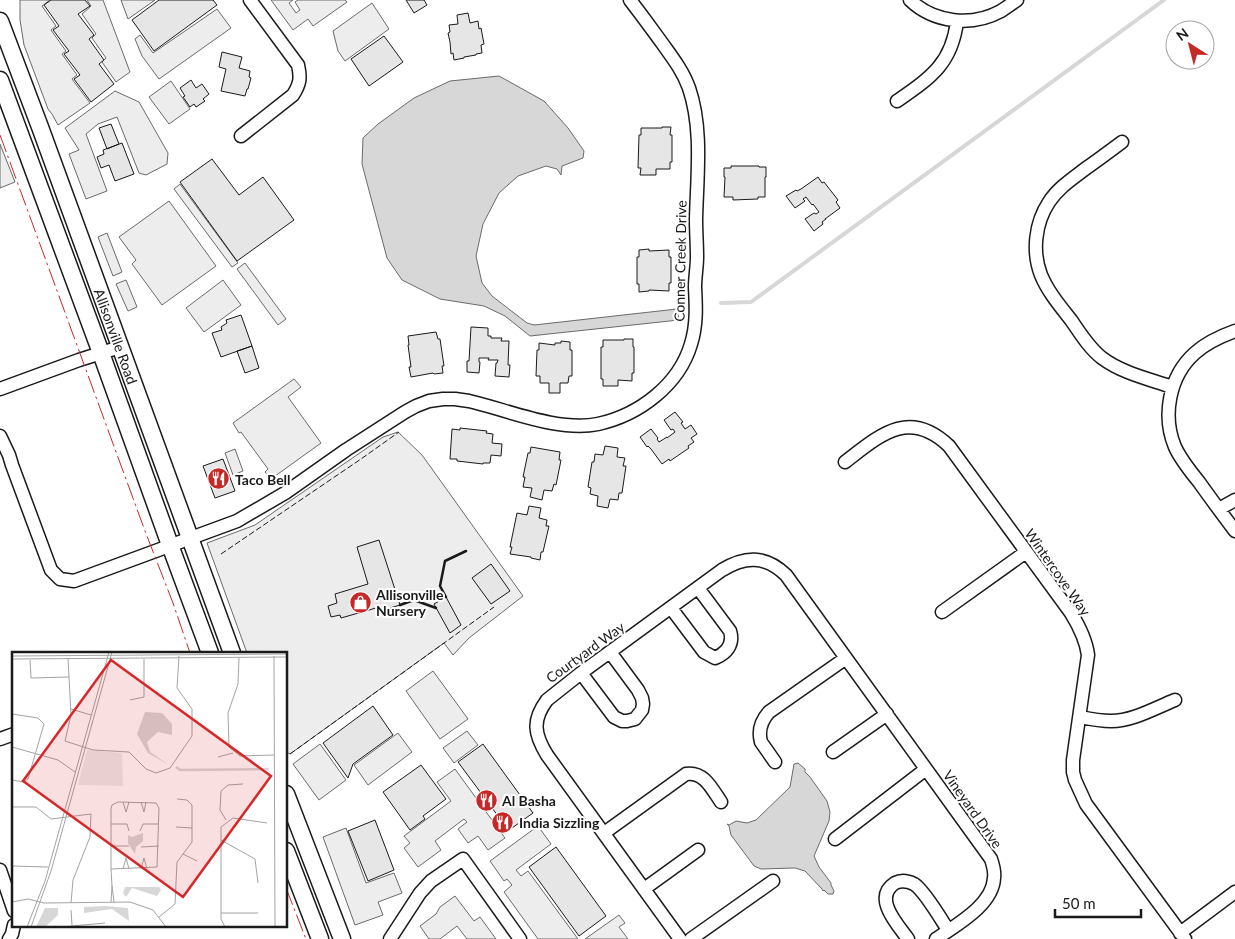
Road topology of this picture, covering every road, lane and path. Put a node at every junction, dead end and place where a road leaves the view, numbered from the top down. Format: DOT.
graph roads {
  1 [pos="250,0"];
  2 [pos="630,0"];
  3 [pos="910,0"];
  4 [pos="1017,0"];
  5 [pos="0,21"];
  6 [pos="957,21"];
  7 [pos="0,80"];
  8 [pos="897,101"];
  9 [pos="241,136"];
  10 [pos="1122,142"];
  11 [pos="1235,331"];
  12 [pos="120,347"];
  13 [pos="101,353"];
  14 [pos="1172,387"];
  15 [pos="0,389"];
  16 [pos="0,436"];
  17 [pos="845,462"];
  18 [pos="1235,500"];
  19 [pos="1219,510"];
  20 [pos="1235,531"];
  21 [pos="180,541"];
  22 [pos="1026,552"];
  23 [pos="756,560"];
  24 [pos="698,588"];
  25 [pos="671,608"];
  26 [pos="942,612"];
  27 [pos="210,652"];
  28 [pos="232,652"];
  29 [pos="610,652"];
  30 [pos="846,658"];
  31 [pos="581,673"];
  32 [pos="1176,700"];
  33 [pos="887,714"];
  34 [pos="1080,717"];
  35 [pos="12,735"];
  36 [pos="0,739"];
  37 [pos="834,752"];
  38 [pos="775,762"];
  39 [pos="926,769"];
  40 [pos="288,799"];
  41 [pos="721,802"];
  42 [pos="604,833"];
  43 [pos="835,839"];
  44 [pos="698,850"];
  45 [pos="288,856"];
  46 [pos="0,870"];
  47 [pos="773,881"];
  48 [pos="644,889"];
  49 [pos="1235,892"];
  50 [pos="12,905"];
  51 [pos="948,930"];
  52 [pos="1183,936"];
  53 [pos="320,939"];
  54 [pos="342,939"];
  55 [pos="390,939"];
  56 [pos="520,939"];
  57 [pos="680,939"];
  58 [pos="691,939"];
  59 [pos="908,939"];
  60 [pos="936,939"];
  1 -- 9 [label="street"];
  2 -- 21 [label="street, Conner Creek Drive"];
  3 -- 6 [label="street"];
  4 -- 6 [label="street"];
  5 -- 12 [label="main road, Allisonville Road"];
  6 -- 8 [label="street"];
  7 -- 13 [label="main road, Allisonville Road"];
  10 -- 14 [label="street"];
  11 -- 14 [label="street"];
  12 -- 13 [label="street"];
  12 -- 21 [label="main road, Allisonville Road"];
  13 -- 15 [label="street"];
  13 -- 21 [label="main road, Allisonville Road"];
  14 -- 19 [label="street"];
  16 -- 21 [label="street, Conner Creek Drive"];
  17 -- 22 [label="street, Wintercove Way"];
  18 -- 19 [label="street"];
  19 -- 20 [label="street"];
  21 -- 27 [label="main road, Allisonville Road"];
  21 -- 28 [label="main road, Allisonville Road"];
  22 -- 26 [label="street"];
  22 -- 34 [label="street, Wintercove Way"];
  23 -- 24 [label="street, Courtyard Way"];
  23 -- 30 [label="street, Vineyard Drive"];
  24 -- 25 [label="street, Courtyard Way"];
  24 -- 25 [label="street"];
  25 -- 29 [label="street, Courtyard Way"];
  29 -- 31 [label="street, Courtyard Way"];
  29 -- 31 [label="street"];
  30 -- 33 [label="street, Vineyard Drive"];
  30 -- 38 [label="street"];
  31 -- 42 [label="street, Courtyard Way"];
  32 -- 34 [label="street"];
  33 -- 37 [label="street"];
  33 -- 39 [label="street, Vineyard Drive"];
  34 -- 52 [label="street, Wintercove Way"];
  35 -- 36 [label="street"];
  39 -- 43 [label="street"];
  39 -- 51 [label="street, Vineyard Drive"];
  40 -- 54 [label="main road"];
  41 -- 42 [label="street"];
  42 -- 48 [label="street, Courtyard Way"];
  44 -- 48 [label="street"];
  45 -- 53 [label="main road"];
  46 -- 50 [label="street"];
  47 -- 58 [label="street"];
  48 -- 57 [label="street, Courtyard Way"];
  49 -- 52 [label="street"];
  51 -- 59 [label="street"];
  51 -- 60 [label="street, Vineyard Drive"];
  55 -- 56 [label="street"];
}
